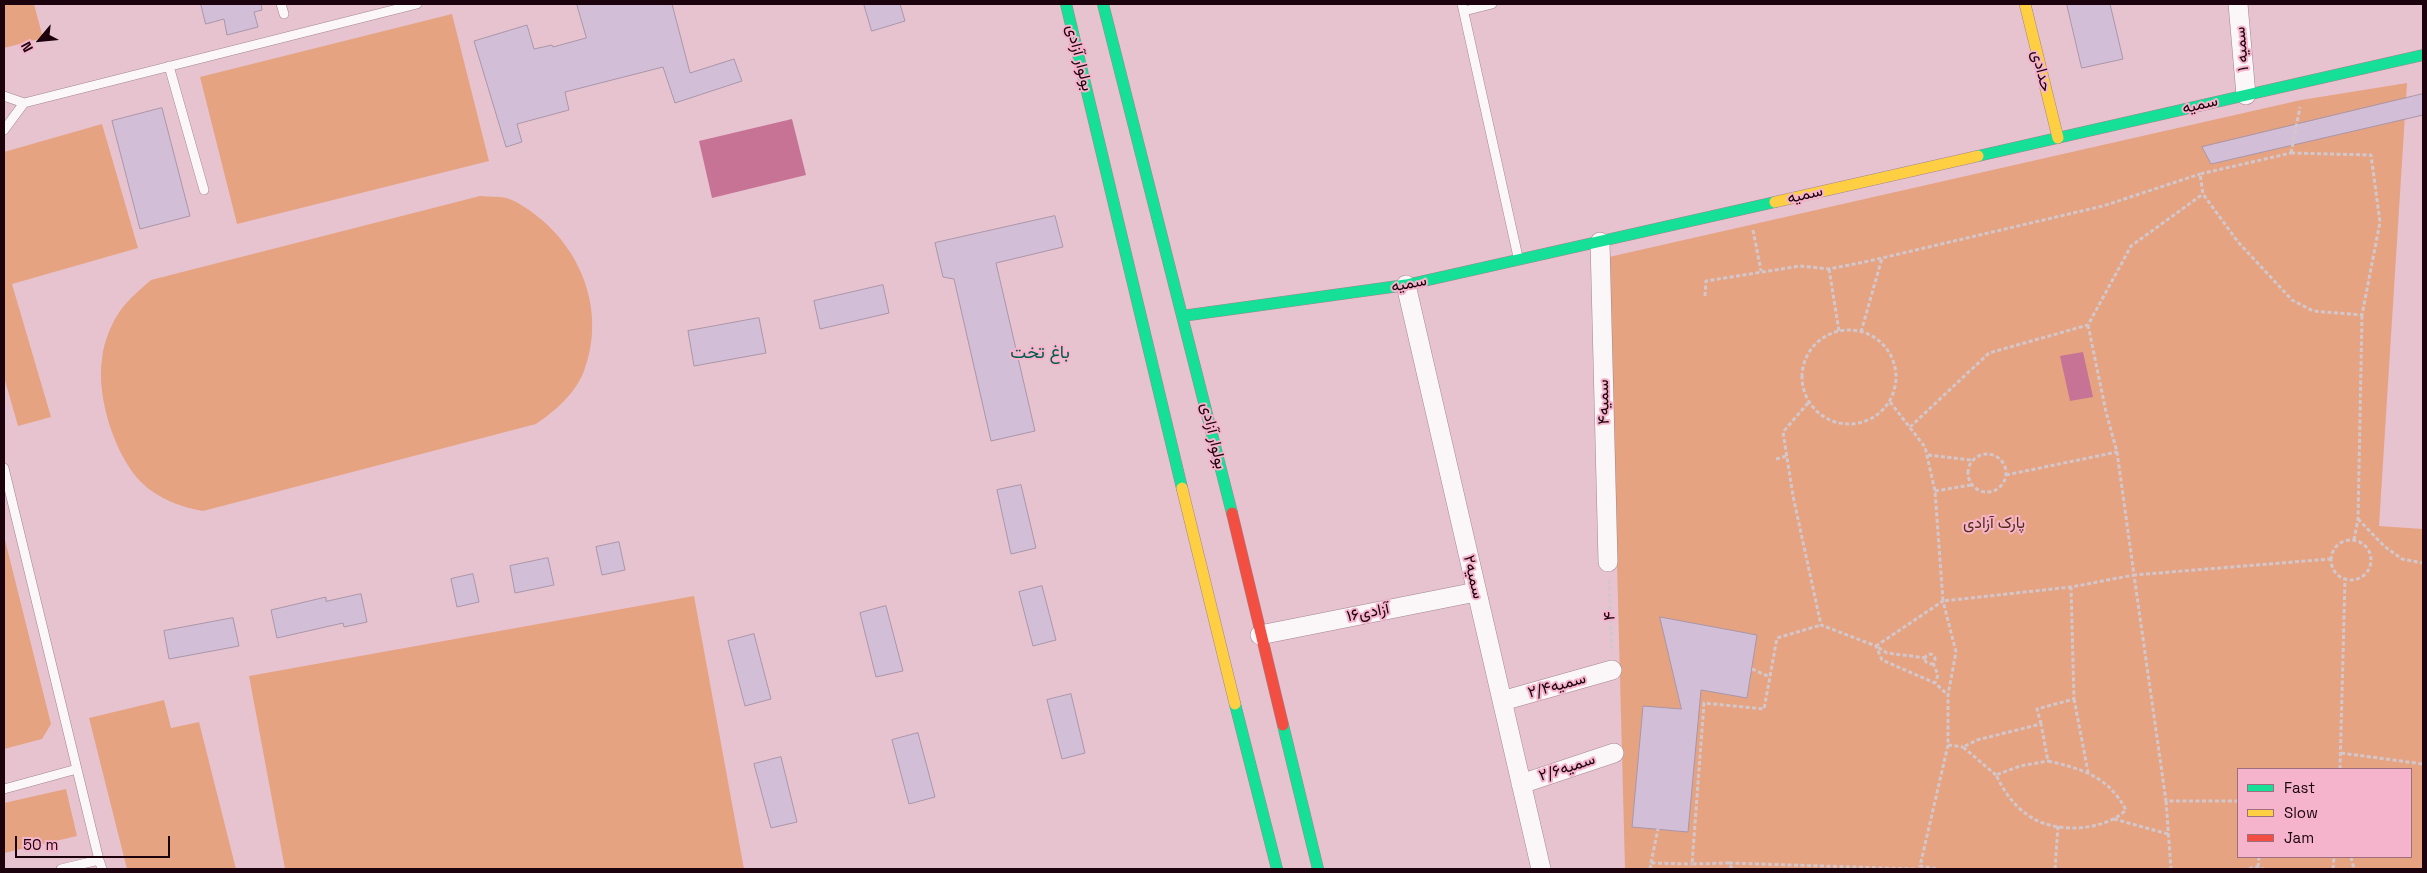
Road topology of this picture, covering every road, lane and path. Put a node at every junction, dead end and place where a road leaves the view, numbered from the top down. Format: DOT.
graph roads {
  1 [pos="282,4"];
  2 [pos="417,4"];
  3 [pos="1066,4"];
  4 [pos="1103,4"];
  5 [pos="1492,4"];
  6 [pos="2025,4"];
  7 [pos="2238,4"];
  8 [pos="1463,7"];
  9 [pos="284,14"];
  10 [pos="2423,55"];
  11 [pos="169,66"];
  12 [pos="2299,92"];
  13 [pos="2246,95"];
  14 [pos="4,96"];
  15 [pos="24,103"];
  16 [pos="4,130"];
  17 [pos="2058,138"];
  18 [pos="2291,153"];
  19 [pos="2200,174"];
  20 [pos="204,190"];
  21 [pos="2203,194"];
  22 [pos="1748,208"];
  23 [pos="1600,242"];
  24 [pos="1882,258"];
  25 [pos="1519,260"];
  26 [pos="1829,269"];
  27 [pos="1761,270"];
  28 [pos="1406,286"];
  29 [pos="1705,296"];
  30 [pos="2362,315"];
  31 [pos="1182,316"];
  32 [pos="2088,325"];
  33 [pos="1839,331"];
  34 [pos="1861,332"];
  35 [pos="1890,402"];
  36 [pos="1808,403"];
  37 [pos="1910,427"];
  38 [pos="2117,452"];
  39 [pos="1928,455"];
  40 [pos="1787,456"];
  41 [pos="1776,459"];
  42 [pos="1972,460"];
  43 [pos="4,468"];
  44 [pos="2006,475"];
  45 [pos="1971,485"];
  46 [pos="1935,491"];
  47 [pos="2358,519"];
  48 [pos="2354,540"];
  49 [pos="2330,559"];
  50 [pos="1608,562"];
  51 [pos="2423,563"];
  52 [pos="2134,575"];
  53 [pos="2345,580"];
  54 [pos="2071,587"];
  55 [pos="1476,592"];
  56 [pos="1943,601"];
  57 [pos="1821,625"];
  58 [pos="1260,634"];
  59 [pos="1876,646"];
  60 [pos="1926,658"];
  61 [pos="1933,663"];
  62 [pos="1752,669"];
  63 [pos="1612,670"];
  64 [pos="1770,677"];
  65 [pos="1936,683"];
  66 [pos="1948,695"];
  67 [pos="2074,698"];
  68 [pos="1502,701"];
  69 [pos="2041,724"];
  70 [pos="1948,746"];
  71 [pos="1963,747"];
  72 [pos="1614,753"];
  73 [pos="2341,753"];
  74 [pos="2048,761"];
  75 [pos="2423,764"];
  76 [pos="2340,768"];
  77 [pos="77,769"];
  78 [pos="2088,772"];
  79 [pos="1996,775"];
  80 [pos="1521,784"];
  81 [pos="4,789"];
  82 [pos="2166,801"];
  83 [pos="2237,801"];
  84 [pos="2113,818"];
  85 [pos="2058,826"];
  86 [pos="1658,829"];
  87 [pos="2168,834"];
  88 [pos="2259,858"];
  89 [pos="1651,863"];
  90 [pos="1729,863"];
  91 [pos="1692,864"];
  92 [pos="100,865"];
  93 [pos="2258,867"];
  94 [pos="1917,868"];
  95 [pos="62,869"];
  96 [pos="1277,869"];
  97 [pos="1318,869"];
  98 [pos="1541,869"];
  99 [pos="1650,869"];
  100 [pos="1732,869"];
  101 [pos="1938,869"];
  102 [pos="2055,869"];
  103 [pos="2171,869"];
  104 [pos="2249,869"];
  105 [pos="2264,869"];
  1 -- 9 [label="lane"];
  2 -- 11 [label="lane"];
  3 -- 96 [label="main road, بولوار آزادی"];
  4 -- 31 [label="main road, بولوار آزادی"];
  5 -- 8 [label="lane"];
  6 -- 17 [label="main road, حدادی"];
  7 -- 13 [label="street, ۱ سمیه"];
  8 -- 25 [label="lane"];
  10 -- 12 [label="main road, سمیه"];
  11 -- 15 [label="lane"];
  11 -- 20 [label="lane"];
  12 -- 13 [label="main road, سمیه"];
  12 -- 18 [label="path"];
  13 -- 17 [label="main road, سمیه"];
  14 -- 15 [label="lane"];
  15 -- 16 [label="lane"];
  17 -- 22 [label="main road, سمیه"];
  18 -- 19 [label="path"];
  18 -- 30 [label="path"];
  19 -- 21 [label="path"];
  19 -- 24 [label="path"];
  21 -- 30 [label="path"];
  21 -- 32 [label="path"];
  22 -- 23 [label="main road, سمیه"];
  22 -- 27 [label="path"];
  23 -- 25 [label="main road, سمیه"];
  23 -- 50 [label="street, سمیه۴"];
  24 -- 26 [label="path"];
  24 -- 34 [label="path"];
  25 -- 28 [label="main road, سمیه"];
  26 -- 27 [label="path"];
  26 -- 33 [label="path"];
  27 -- 29 [label="path"];
  28 -- 31 [label="main road, سمیه"];
  28 -- 55 [label="street, ۲سمیه"];
  30 -- 47 [label="path"];
  31 -- 58 [label="main road, بولوار آزادی"];
  32 -- 37 [label="path"];
  32 -- 38 [label="path"];
  33 -- 34 [label="path"];
  33 -- 36 [label="path"];
  34 -- 35 [label="path"];
  35 -- 36 [label="path"];
  35 -- 37 [label="path"];
  36 -- 40 [label="path"];
  37 -- 39 [label="path"];
  38 -- 44 [label="path"];
  38 -- 52 [label="path"];
  39 -- 42 [label="path"];
  39 -- 46 [label="path"];
  40 -- 41 [label="path"];
  40 -- 57 [label="path"];
  42 -- 44 [label="path"];
  42 -- 45 [label="path"];
  43 -- 77 [label="lane"];
  44 -- 45 [label="path"];
  45 -- 46 [label="path"];
  46 -- 56 [label="path"];
  47 -- 48 [label="path"];
  47 -- 51 [label="path"];
  48 -- 49 [label="path"];
  48 -- 53 [label="path"];
  49 -- 52 [label="path"];
  49 -- 53 [label="path"];
  50 -- 63 [label="path, ۴"];
  52 -- 54 [label="path"];
  52 -- 82 [label="path"];
  53 -- 73 [label="path"];
  54 -- 56 [label="path"];
  54 -- 67 [label="path"];
  55 -- 58 [label="street, آزادی۱۶"];
  55 -- 68 [label="street, ۲سمیه"];
  56 -- 59 [label="path"];
  56 -- 66 [label="path"];
  57 -- 59 [label="path"];
  57 -- 64 [label="path"];
  58 -- 97 [label="main road, بولوار آزادی"];
  59 -- 60 [label="path"];
  59 -- 65 [label="path"];
  60 -- 61 [label="path"];
  60 -- 61 [label="path"];
  61 -- 65 [label="path"];
  62 -- 64 [label="path"];
  63 -- 68 [label="street, سمیه۲/۴"];
  64 -- 91 [label="path"];
  65 -- 66 [label="path"];
  66 -- 70 [label="path"];
  67 -- 69 [label="path"];
  67 -- 78 [label="path"];
  68 -- 80 [label="street, ۲سمیه"];
  69 -- 71 [label="path"];
  69 -- 74 [label="path"];
  70 -- 71 [label="path"];
  70 -- 94 [label="path"];
  71 -- 79 [label="path"];
  72 -- 80 [label="street, سمیه۲/۶"];
  73 -- 75 [label="path"];
  73 -- 76 [label="path"];
  74 -- 78 [label="path"];
  74 -- 79 [label="path"];
  77 -- 81 [label="lane"];
  77 -- 92 [label="lane"];
  78 -- 84 [label="path"];
  79 -- 85 [label="path"];
  80 -- 98 [label="street, ۲سمیه"];
  82 -- 83 [label="path"];
  82 -- 87 [label="path"];
  84 -- 85 [label="path"];
  84 -- 87 [label="path"];
  85 -- 102 [label="path"];
  86 -- 89 [label="path"];
  87 -- 103 [label="path"];
  88 -- 93 [label="path"];
  89 -- 91 [label="path"];
  89 -- 99 [label="path"];
  90 -- 91 [label="path"];
  90 -- 94 [label="path"];
  90 -- 100 [label="path"];
  92 -- 95 [label="lane"];
  93 -- 104 [label="path"];
  93 -- 105 [label="path"];
  94 -- 101 [label="path"];
}
